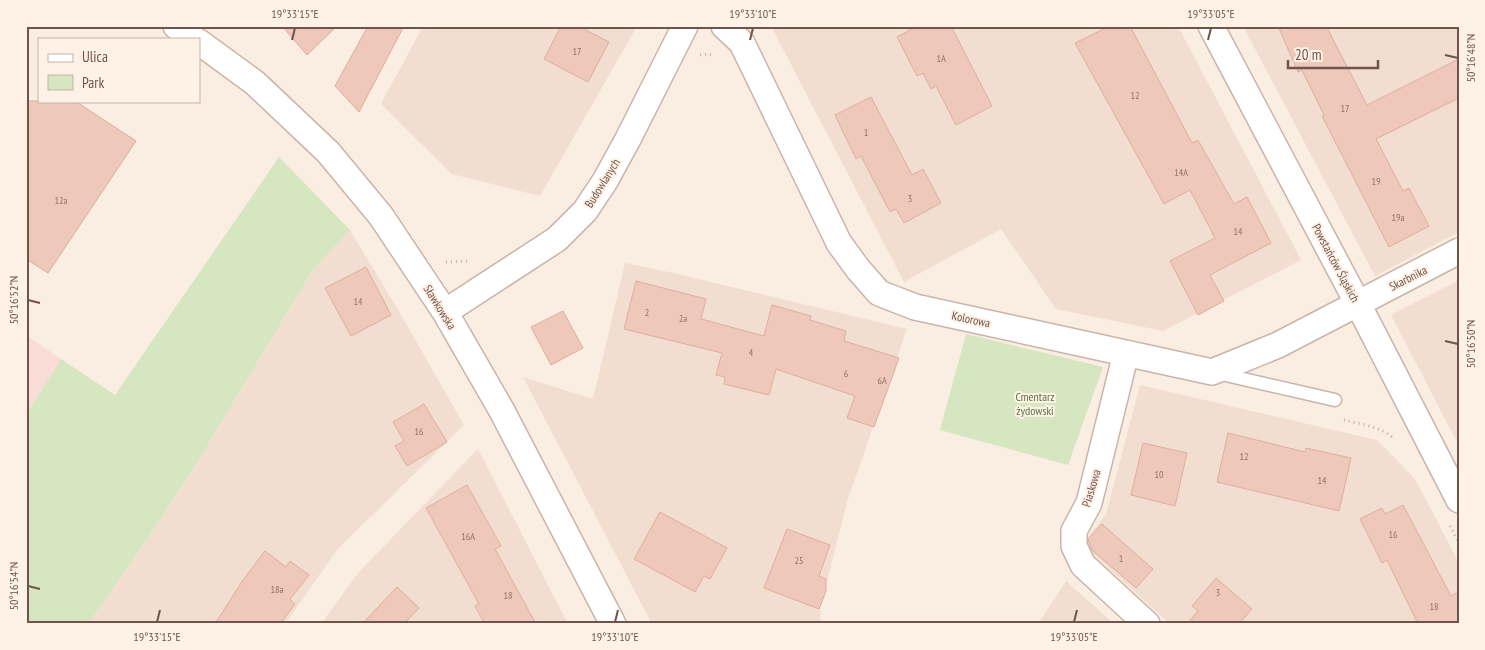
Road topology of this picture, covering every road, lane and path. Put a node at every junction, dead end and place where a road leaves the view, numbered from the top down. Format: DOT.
graph roads {
  1 [pos="176,26"];
  2 [pos="684,26"];
  3 [pos="724,26"];
  4 [pos="1211,26"];
  5 [pos="193,38"];
  6 [pos="200,43"];
  7 [pos="1459,252"];
  8 [pos="471,261"];
  9 [pos="442,263"];
  10 [pos="1358,304"];
  11 [pos="445,312"];
  12 [pos="1126,353"];
  13 [pos="1212,372"];
  14 [pos="1335,400"];
  15 [pos="1335,418"];
  16 [pos="1396,442"];
  17 [pos="1459,500"];
  18 [pos="613,624"];
  19 [pos="1147,624"];
  1 -- 5 [label="street"];
  2 -- 11 [label="street, Budowlanych"];
  3 -- 12 [label="street, Kolorowa"];
  4 -- 10 [label="street, Powstańców Śląskich"];
  6 -- 11 [label="street, Sławkowska"];
  7 -- 10 [label="street, Skarbnika"];
  8 -- 9 [label="path"];
  10 -- 13 [label="street"];
  10 -- 17 [label="street, Powstańców Śląskich"];
  11 -- 18 [label="street, Sławkowska"];
  12 -- 13 [label="street, Kolorowa"];
  12 -- 19 [label="street, Piaskowa"];
  13 -- 14 [label="lane"];
  15 -- 16 [label="path"];
}
